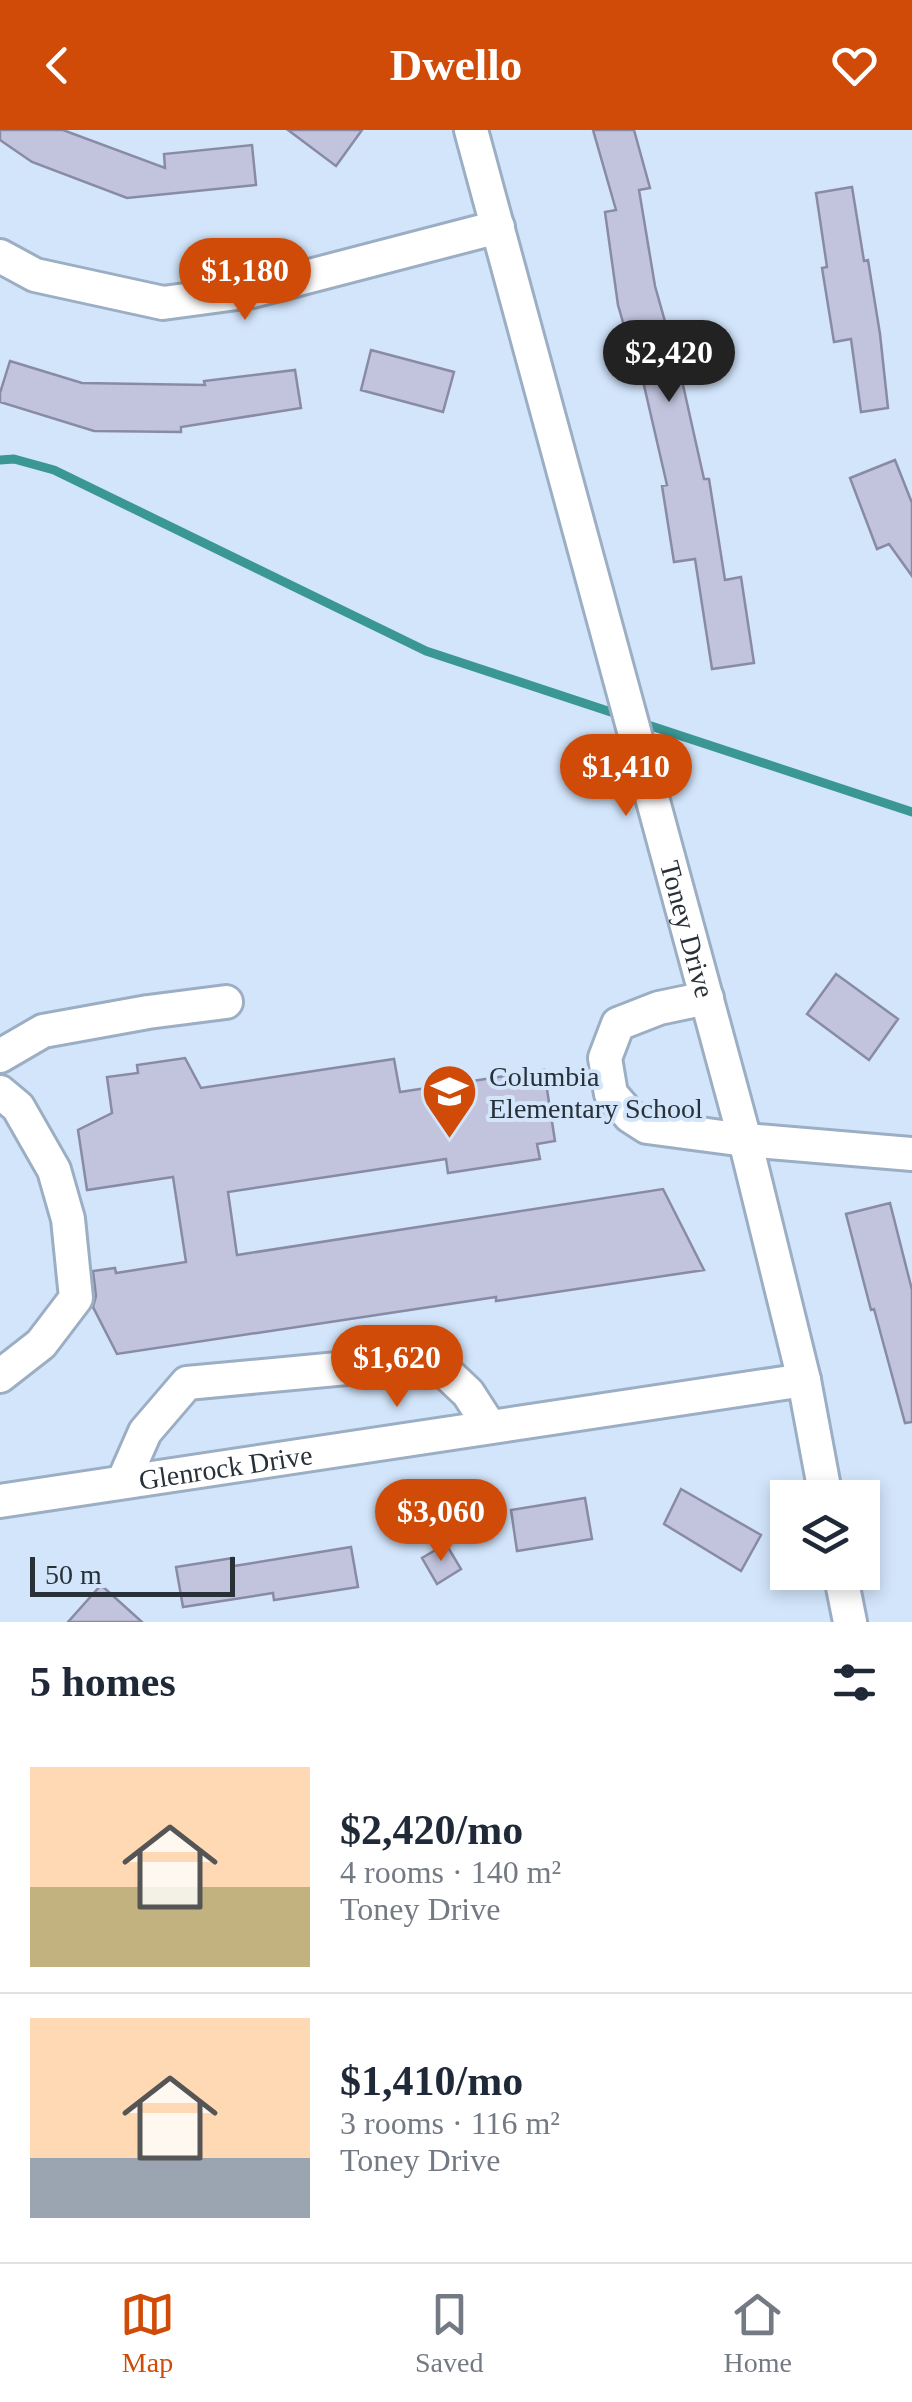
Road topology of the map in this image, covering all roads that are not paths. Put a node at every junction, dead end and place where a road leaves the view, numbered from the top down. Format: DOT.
graph roads {
  1 [pos="472,130"];
  2 [pos="498,227"];
  3 [pos="0,256"];
  4 [pos="707,998"];
  5 [pos="226,1002"];
  6 [pos="0,1056"];
  7 [pos="0,1092"];
  8 [pos="745,1140"];
  9 [pos="912,1154"];
  10 [pos="0,1376"];
  11 [pos="804,1380"];
  12 [pos="490,1427"];
  13 [pos="823,1480"];
  14 [pos="123,1482"];
  15 [pos="0,1501"];
  16 [pos="844,1590"];
  17 [pos="850,1622"];
  1 -- 2 [label="street, Toney Drive"];
  2 -- 3 [label="street"];
  2 -- 4 [label="street, Toney Drive"];
  4 -- 8 [label="street, Toney Drive"];
  4 -- 8 [label="street"];
  5 -- 6 [label="street"];
  7 -- 10 [label="street"];
  8 -- 9 [label="street"];
  8 -- 11 [label="street, Toney Drive"];
  11 -- 12 [label="street, Glenrock Drive"];
  11 -- 13 [label="street, Toney Drive"];
  12 -- 14 [label="street, Glenrock Drive"];
  12 -- 14 [label="street"];
  14 -- 15 [label="street, Glenrock Drive"];
  16 -- 17 [label="street"];
}
